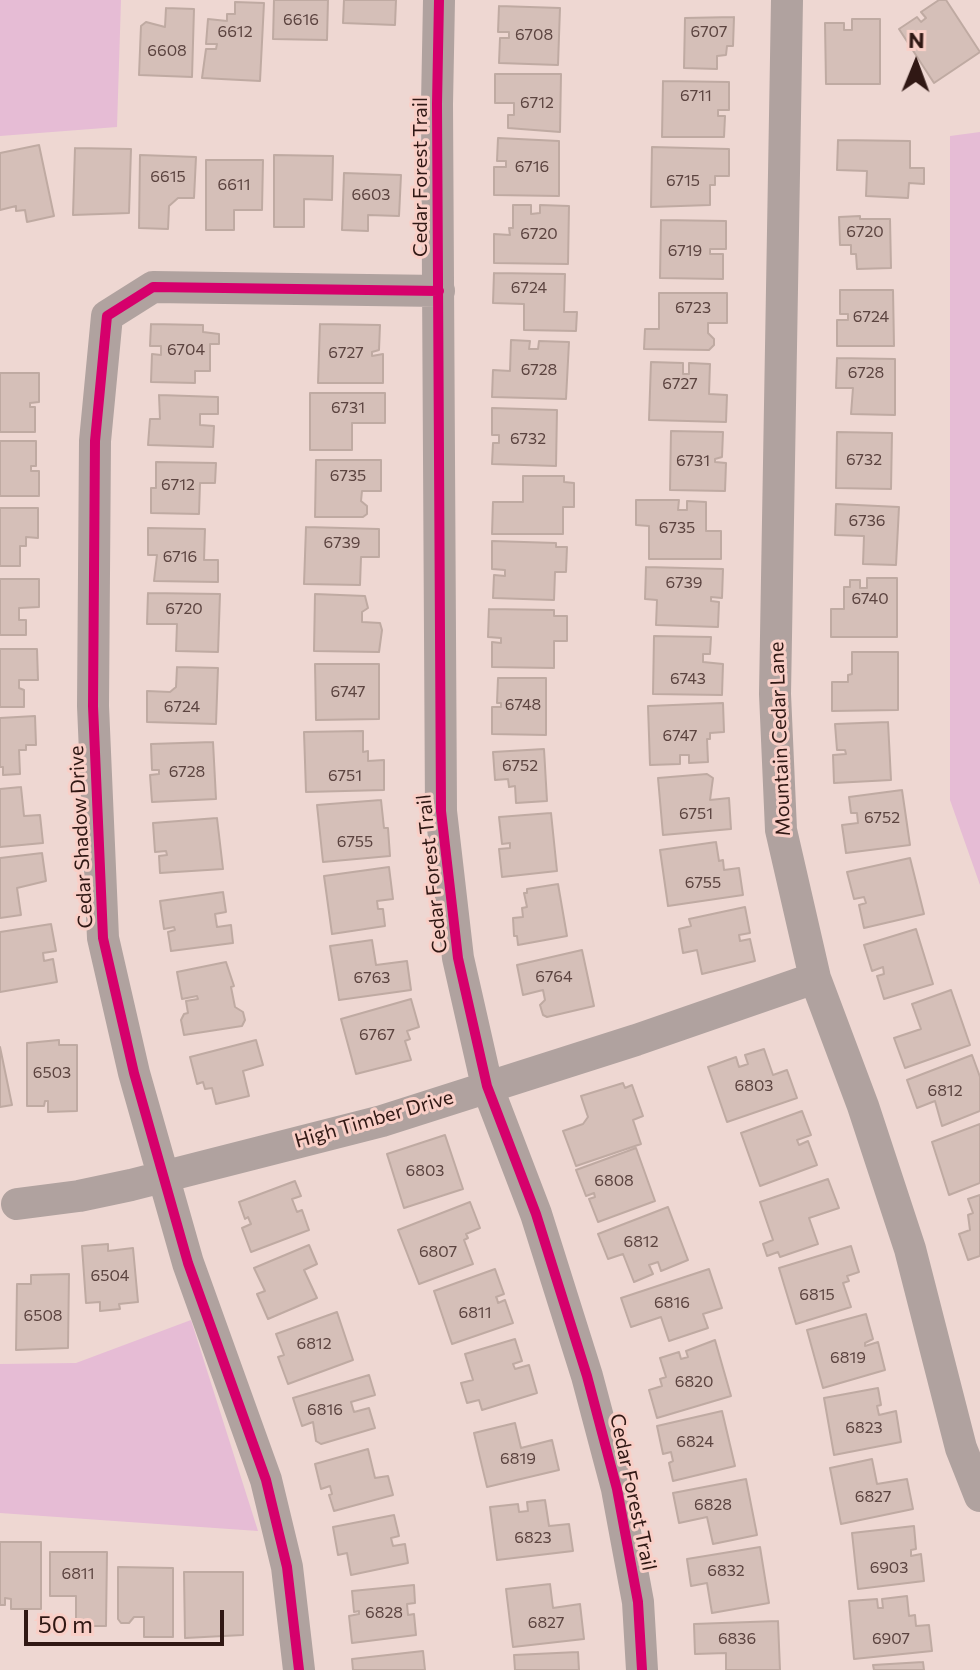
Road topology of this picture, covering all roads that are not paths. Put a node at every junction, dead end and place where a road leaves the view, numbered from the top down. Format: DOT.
graph roads {
  1 [pos="439,0"];
  2 [pos="787,0"];
  3 [pos="439,291"];
  4 [pos="815,978"];
  5 [pos="487,1086"];
  6 [pos="163,1176"];
  7 [pos="17,1204"];
  8 [pos="980,1496"];
  9 [pos="299,1670"];
  10 [pos="642,1670"];
  1 -- 3 [label="street, Cedar Forest Trail"];
  2 -- 4 [label="street, Mountain Cedar Lane"];
  3 -- 5 [label="street, Cedar Forest Trail"];
  3 -- 6 [label="street, Cedar Shadow Drive"];
  4 -- 5 [label="street, High Timber Drive"];
  4 -- 8 [label="street, Mountain Cedar Lane"];
  5 -- 6 [label="street, High Timber Drive"];
  5 -- 10 [label="street, Cedar Forest Trail"];
  6 -- 7 [label="street, High Timber Drive"];
  6 -- 9 [label="street, Cedar Shadow Drive"];
}
